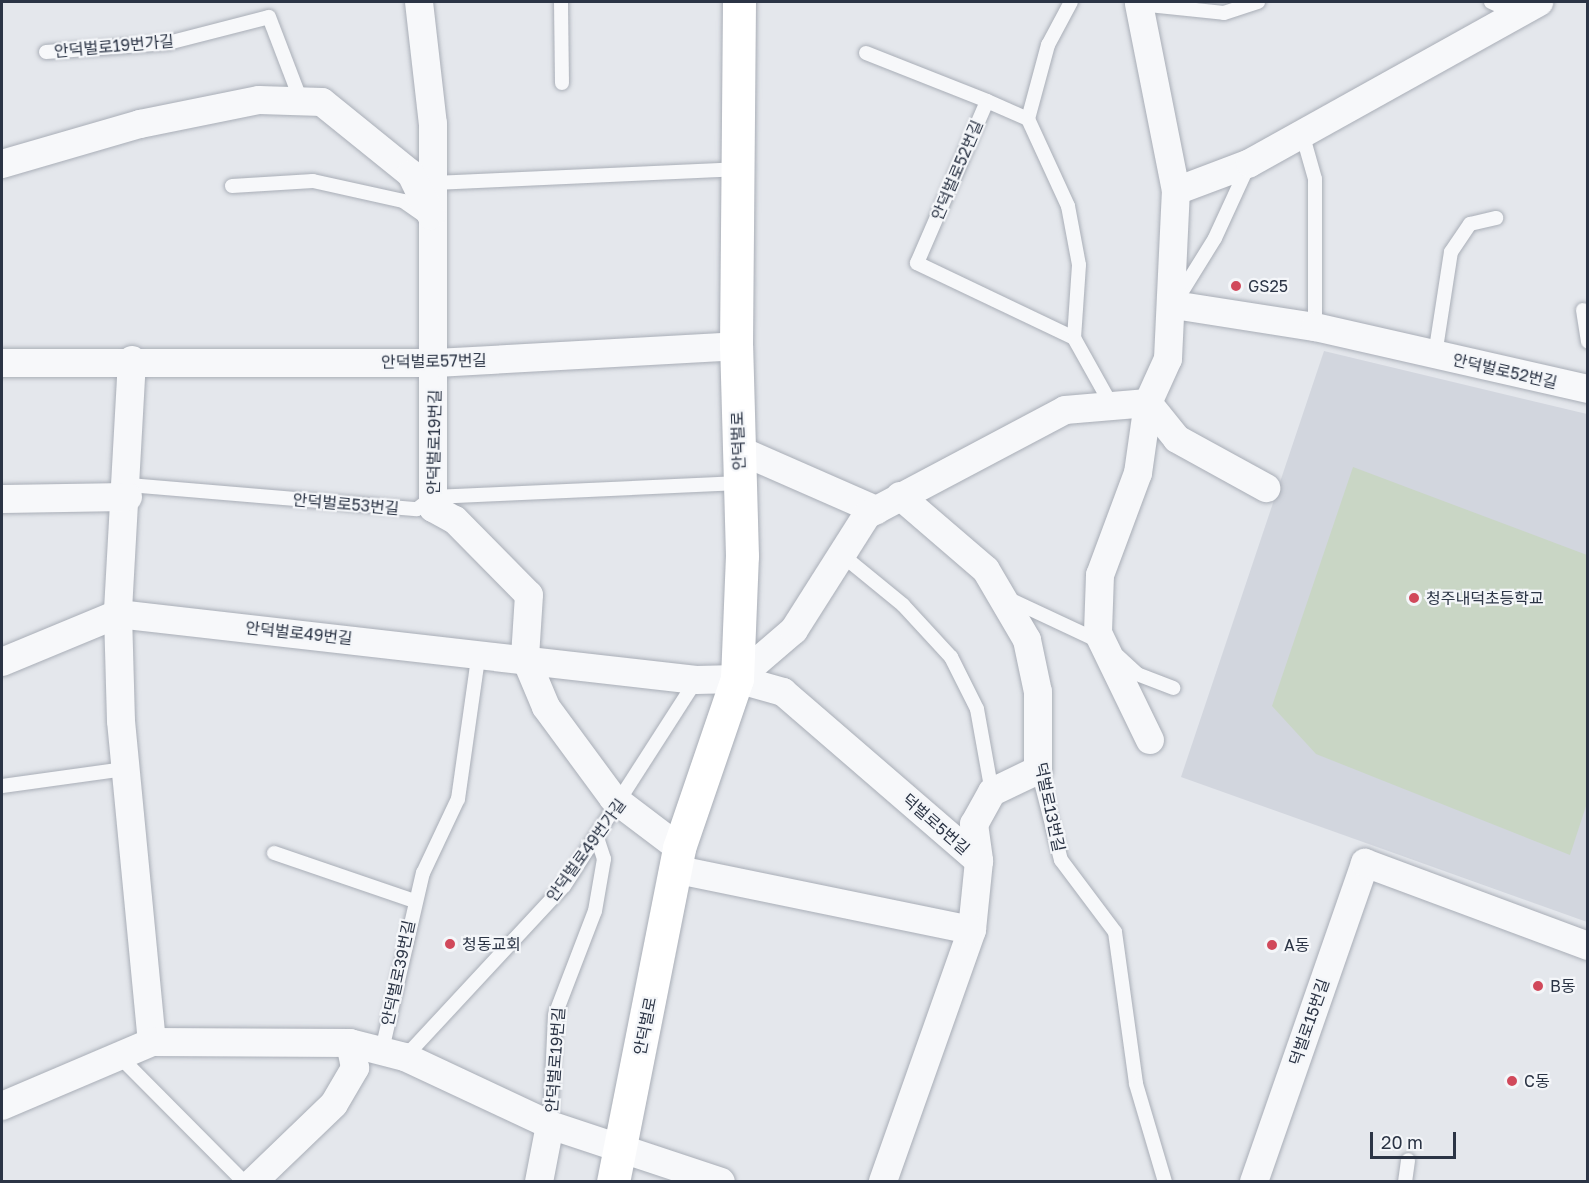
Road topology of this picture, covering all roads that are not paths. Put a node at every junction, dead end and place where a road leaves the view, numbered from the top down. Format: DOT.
graph roads {
  1 [pos="419,2"];
  2 [pos="561,2"];
  3 [pos="739,2"];
  4 [pos="1071,2"];
  5 [pos="1139,2"];
  6 [pos="1258,2"];
  7 [pos="1491,2"];
  8 [pos="1528,8"];
  9 [pos="46,52"];
  10 [pos="866,52"];
  11 [pos="562,83"];
  12 [pos="301,101"];
  13 [pos="987,101"];
  14 [pos="1028,119"];
  15 [pos="1302,133"];
  16 [pos="1250,163"];
  17 [pos="2,164"];
  18 [pos="737,169"];
  19 [pos="434,183"];
  20 [pos="232,186"];
  21 [pos="1176,191"];
  22 [pos="1496,218"];
  23 [pos="434,223"];
  24 [pos="1174,305"];
  25 [pos="1583,310"];
  26 [pos="1314,327"];
  27 [pos="1074,338"];
  28 [pos="1587,342"];
  29 [pos="736,346"];
  30 [pos="1435,355"];
  31 [pos="132,360"];
  32 [pos="2,363"];
  33 [pos="436,363"];
  34 [pos="1584,384"];
  35 [pos="1148,403"];
  36 [pos="1112,406"];
  37 [pos="739,450"];
  38 [pos="740,483"];
  39 [pos="1266,488"];
  40 [pos="128,491"];
  41 [pos="900,496"];
  42 [pos="433,497"];
  43 [pos="2,499"];
  44 [pos="876,510"];
  45 [pos="842,555"];
  46 [pos="1002,596"];
  47 [pos="118,614"];
  48 [pos="1103,643"];
  49 [pos="479,652"];
  50 [pos="525,657"];
  51 [pos="2,662"];
  52 [pos="696,680"];
  53 [pos="737,680"];
  54 [pos="1173,688"];
  55 [pos="1150,740"];
  56 [pos="125,769"];
  57 [pos="1038,770"];
  58 [pos="2,786"];
  59 [pos="992,792"];
  60 [pos="621,804"];
  61 [pos="597,838"];
  62 [pos="274,854"];
  63 [pos="677,858"];
  64 [pos="979,861"];
  65 [pos="414,902"];
  66 [pos="972,930"];
  67 [pos="1587,946"];
  68 [pos="152,1042"];
  69 [pos="350,1043"];
  70 [pos="393,1053"];
  71 [pos="119,1056"];
  72 [pos="2,1106"];
  73 [pos="550,1125"];
  74 [pos="622,1146"];
  75 [pos="1408,1160"];
  76 [pos="244,1182"];
  77 [pos="253,1182"];
  78 [pos="539,1182"];
  79 [pos="613,1182"];
  80 [pos="721,1182"];
  81 [pos="883,1182"];
  82 [pos="1165,1182"];
  83 [pos="1254,1182"];
  84 [pos="1405,1182"];
  1 -- 19 [label="street, 안덕벌로19번길"];
  2 -- 11 [label="lane"];
  3 -- 18 [label="street, 안덕벌로"];
  4 -- 14 [label="lane"];
  5 -- 6 [label="lane"];
  5 -- 21 [label="street"];
  7 -- 8 [label="lane"];
  8 -- 15 [label="street"];
  9 -- 12 [label="lane, 안덕벌로19번가길"];
  10 -- 13 [label="lane"];
  12 -- 17 [label="street"];
  12 -- 23 [label="street"];
  13 -- 14 [label="lane, 안덕벌로52번길"];
  13 -- 27 [label="lane, 안덕벌로52번길"];
  14 -- 27 [label="lane"];
  15 -- 16 [label="street"];
  15 -- 26 [label="lane"];
  16 -- 21 [label="street"];
  16 -- 24 [label="lane"];
  18 -- 19 [label="lane"];
  18 -- 29 [label="street, 안덕벌로"];
  19 -- 23 [label="street, 안덕벌로19번길"];
  20 -- 23 [label="lane"];
  21 -- 24 [label="street"];
  22 -- 30 [label="lane, 안덕벌로52번길"];
  23 -- 33 [label="street, 안덕벌로19번길"];
  24 -- 26 [label="street, 안덕벌로52번길"];
  24 -- 35 [label="street"];
  25 -- 28 [label="lane"];
  26 -- 30 [label="street, 안덕벌로52번길"];
  27 -- 36 [label="lane"];
  29 -- 33 [label="street, 안덕벌로57번길"];
  29 -- 37 [label="street, 안덕벌로"];
  30 -- 34 [label="street, 안덕벌로52번길"];
  31 -- 32 [label="street, 안덕벌로57번길"];
  31 -- 33 [label="street, 안덕벌로57번길"];
  31 -- 40 [label="street"];
  33 -- 42 [label="street, 안덕벌로19번길"];
  35 -- 36 [label="street"];
  35 -- 39 [label="street"];
  35 -- 48 [label="street"];
  36 -- 41 [label="street"];
  37 -- 38 [label="street, 안덕벌로"];
  37 -- 44 [label="street"];
  38 -- 42 [label="lane, 안덕벌로53번길"];
  38 -- 53 [label="street, 안덕벌로"];
  40 -- 42 [label="lane, 안덕벌로53번길"];
  40 -- 43 [label="street, 안덕벌로53번길"];
  40 -- 47 [label="street"];
  41 -- 44 [label="street"];
  41 -- 46 [label="street, 덕벌로13번길"];
  42 -- 50 [label="street, 안덕벌로19번길"];
  44 -- 45 [label="street"];
  45 -- 53 [label="street"];
  45 -- 59 [label="lane"];
  46 -- 48 [label="lane"];
  46 -- 57 [label="street, 덕벌로13번길"];
  47 -- 49 [label="street, 안덕벌로49번길"];
  47 -- 51 [label="street"];
  47 -- 56 [label="street"];
  48 -- 54 [label="lane"];
  48 -- 55 [label="street"];
  49 -- 50 [label="street, 안덕벌로49번길"];
  49 -- 65 [label="lane"];
  50 -- 52 [label="street, 안덕벌로49번길"];
  50 -- 60 [label="street, 안덕벌로19번길"];
  52 -- 53 [label="street, 안덕벌로49번길"];
  52 -- 60 [label="lane, 안덕벌로49번가길"];
  53 -- 63 [label="street, 안덕벌로"];
  53 -- 64 [label="street, 덕벌로5번길"];
  56 -- 58 [label="lane"];
  56 -- 68 [label="street"];
  57 -- 59 [label="street"];
  57 -- 82 [label="lane, 덕벌로13번길"];
  59 -- 64 [label="street"];
  60 -- 61 [label="lane, 안덕벌로49번가길"];
  60 -- 63 [label="street, 안덕벌로19번길"];
  61 -- 70 [label="lane, 안덕벌로49번가길"];
  61 -- 73 [label="lane, 안덕벌로19번길"];
  62 -- 65 [label="lane, 안덕벌로39번길"];
  63 -- 66 [label="street"];
  63 -- 74 [label="street, 안덕벌로"];
  64 -- 66 [label="street, 덕벌로5번길"];
  65 -- 70 [label="lane, 안덕벌로39번길"];
  66 -- 81 [label="street, 덕벌로5번길"];
  67 -- 83 [label="street, 덕벌로15번길"];
  68 -- 69 [label="street, 안덕벌로39번길"];
  68 -- 71 [label="street, 안덕벌로39번길"];
  69 -- 70 [label="street, 안덕벌로39번길"];
  69 -- 77 [label="street"];
  70 -- 73 [label="street, 안덕벌로39번길"];
  71 -- 72 [label="street, 안덕벌로39번길"];
  71 -- 76 [label="lane"];
  73 -- 74 [label="street, 안덕벌로39번길"];
  73 -- 78 [label="street, 안덕벌로19번길"];
  74 -- 79 [label="street, 안덕벌로"];
  74 -- 80 [label="street, 안덕벌로39번길"];
  75 -- 84 [label="lane"];
}
